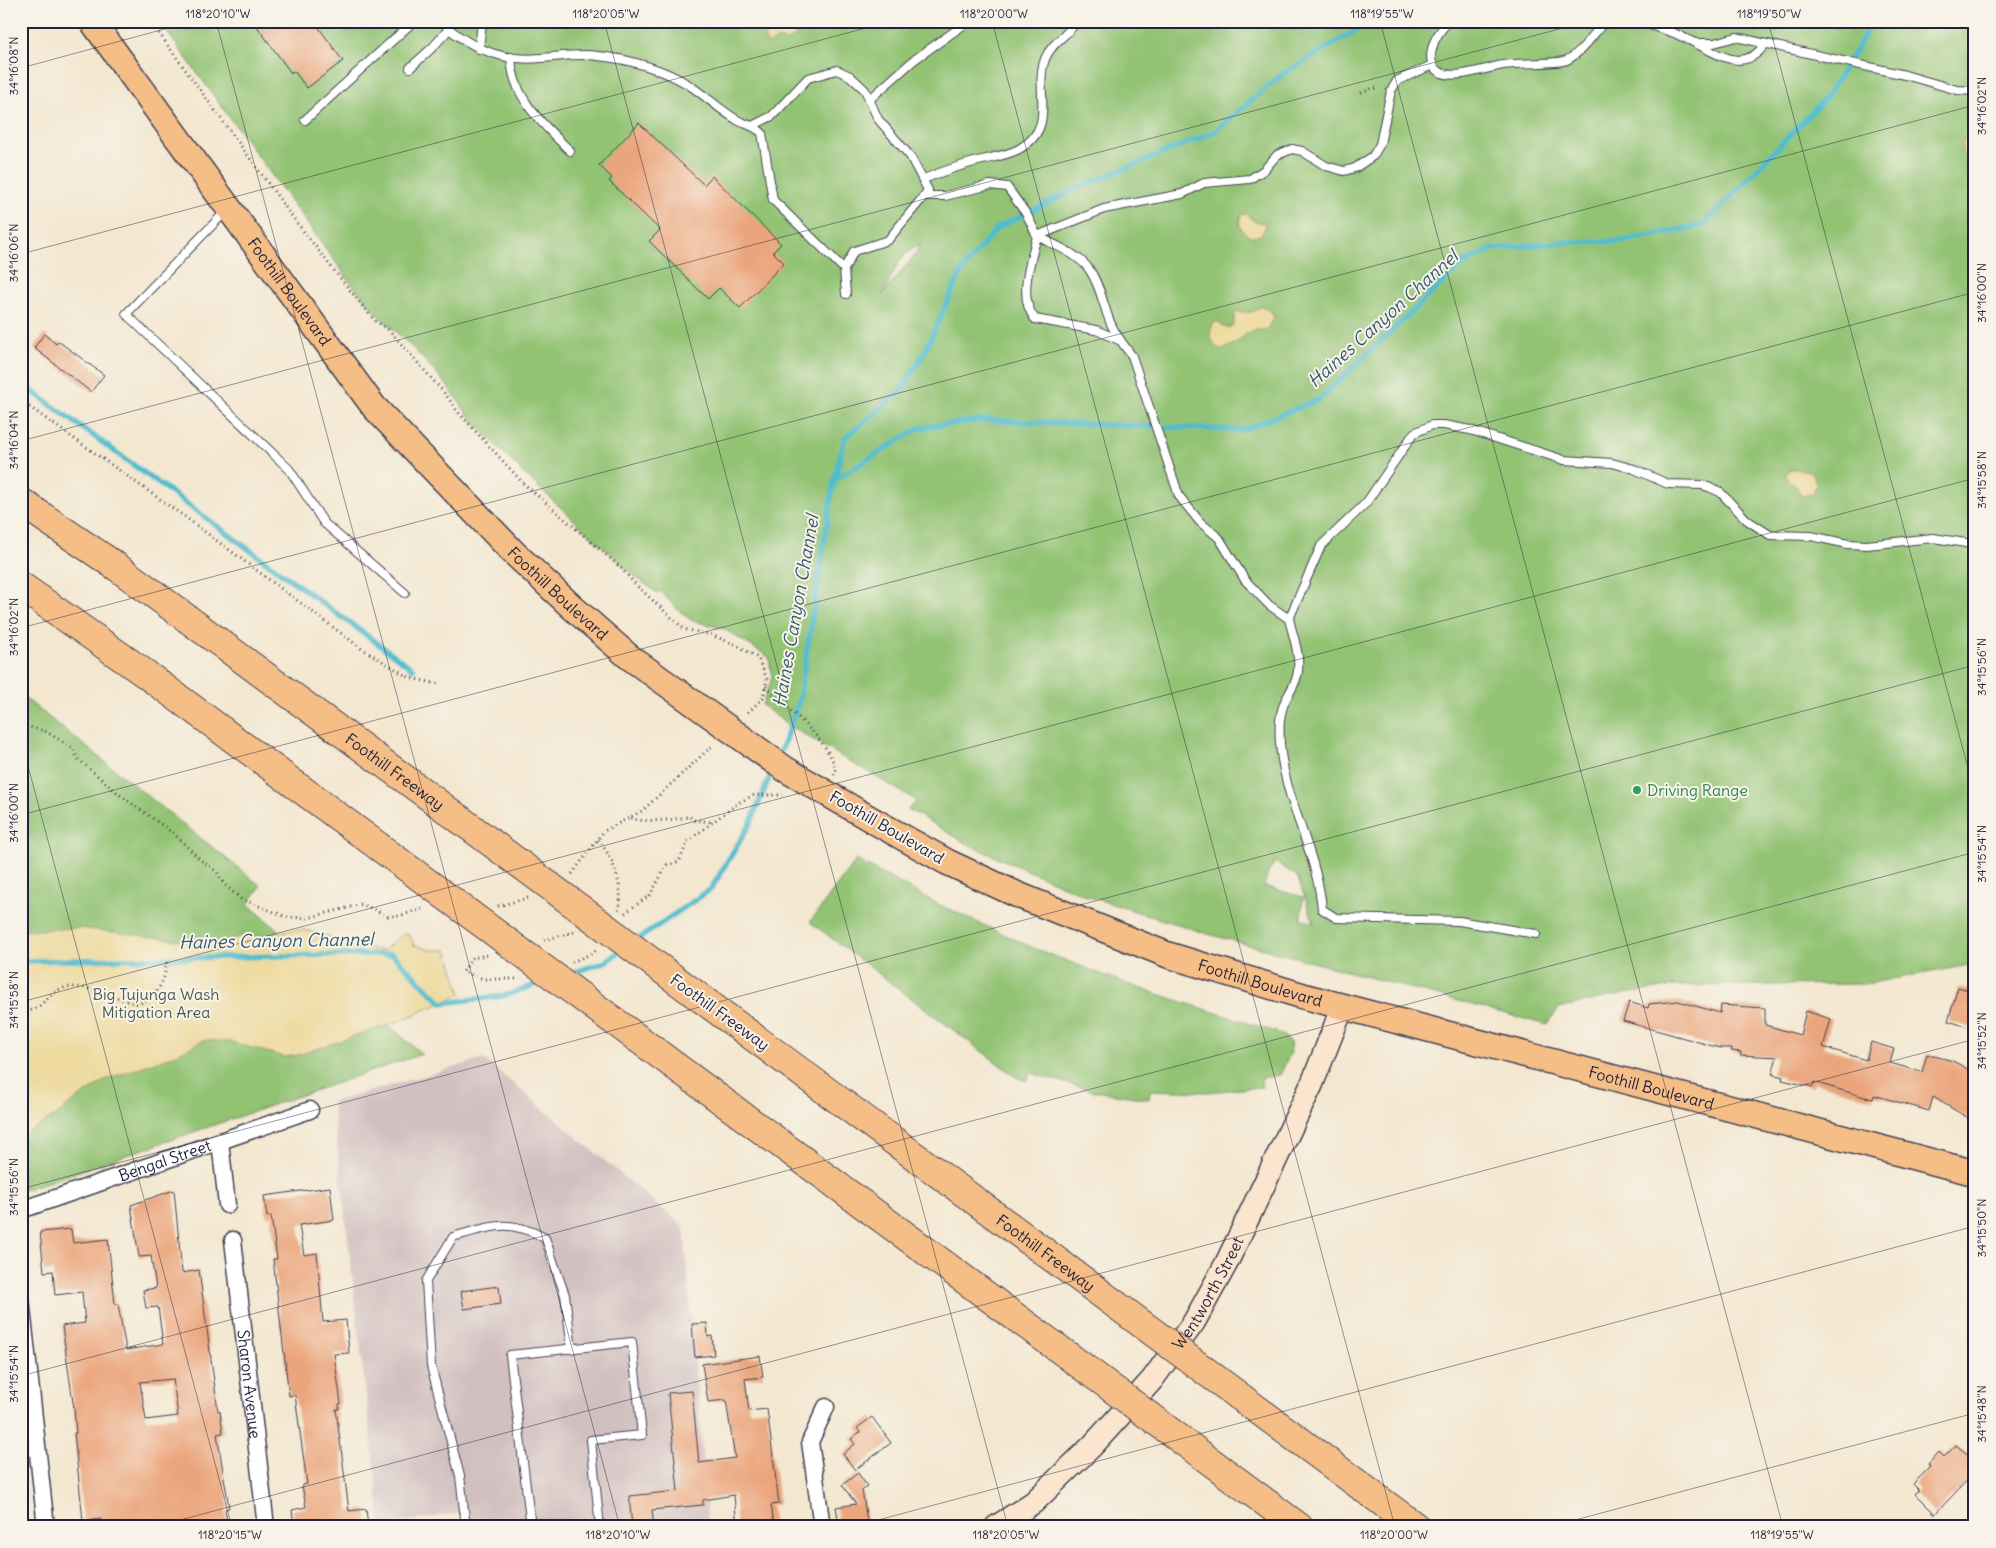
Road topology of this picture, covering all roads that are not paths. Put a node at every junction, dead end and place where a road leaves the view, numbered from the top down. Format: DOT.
graph roads {
  1 [pos="92,21"];
  2 [pos="414,21"];
  3 [pos="443,21"];
  4 [pos="482,21"];
  5 [pos="968,21"];
  6 [pos="1077,21"];
  7 [pos="1451,21"];
  8 [pos="1561,21"];
  9 [pos="1638,21"];
  10 [pos="1605,22"];
  11 [pos="449,29"];
  12 [pos="1695,43"];
  13 [pos="1765,44"];
  14 [pos="479,49"];
  15 [pos="511,57"];
  16 [pos="1432,65"];
  17 [pos="410,68"];
  18 [pos="1975,91"];
  19 [pos="870,99"];
  20 [pos="305,120"];
  21 [pos="754,125"];
  22 [pos="570,151"];
  23 [pos="924,179"];
  24 [pos="924,196"];
  25 [pos="228,209"];
  26 [pos="1037,236"];
  27 [pos="844,269"];
  28 [pos="846,294"];
  29 [pos="1119,340"];
  30 [pos="21,502"];
  31 [pos="1975,548"];
  32 [pos="21,586"];
  33 [pos="405,593"];
  34 [pos="1289,619"];
  35 [pos="1536,934"];
  36 [pos="1343,1006"];
  37 [pos="310,1110"];
  38 [pos="220,1141"];
  39 [pos="1975,1174"];
  40 [pos="227,1205"];
  41 [pos="21,1210"];
  42 [pos="233,1240"];
  43 [pos="21,1299"];
  44 [pos="572,1348"];
  45 [pos="826,1406"];
  46 [pos="1203,1456"];
  47 [pos="1415,1526"];
  48 [pos="46,1527"];
  49 [pos="266,1527"];
  50 [pos="466,1527"];
  51 [pos="531,1527"];
  52 [pos="600,1527"];
  53 [pos="822,1527"];
  54 [pos="996,1527"];
  55 [pos="1281,1527"];
  56 [pos="1299,1527"];
  1 -- 25 [label="main road, Foothill Boulevard"];
  2 -- 20 [label="lane"];
  3 -- 11 [label="lane"];
  4 -- 14 [label="lane"];
  5 -- 19 [label="lane"];
  6 -- 23 [label="lane"];
  7 -- 16 [label="lane"];
  8 -- 10 [label="lane"];
  9 -- 12 [label="lane"];
  10 -- 16 [label="lane"];
  11 -- 14 [label="lane"];
  11 -- 17 [label="lane"];
  12 -- 13 [label="lane"];
  12 -- 13 [label="lane"];
  13 -- 18 [label="lane"];
  14 -- 15 [label="lane"];
  15 -- 21 [label="lane"];
  15 -- 22 [label="lane"];
  16 -- 26 [label="lane"];
  19 -- 21 [label="lane"];
  19 -- 23 [label="lane"];
  21 -- 27 [label="lane"];
  23 -- 24 [label="lane"];
  24 -- 26 [label="lane"];
  24 -- 27 [label="lane"];
  25 -- 33 [label="lane"];
  25 -- 36 [label="main road, Foothill Boulevard, bridge"];
  26 -- 29 [label="lane"];
  26 -- 29 [label="lane"];
  27 -- 28 [label="lane"];
  29 -- 34 [label="lane"];
  30 -- 47 [label="highway, Foothill Freeway, bridge"];
  31 -- 34 [label="lane"];
  32 -- 46 [label="highway, bridge"];
  34 -- 35 [label="lane"];
  36 -- 39 [label="main road, Foothill Boulevard"];
  36 -- 54 [label="main road, Wentworth Street"];
  37 -- 38 [label="street, Bengal Street"];
  38 -- 40 [label="street"];
  38 -- 41 [label="street, Bengal Street"];
  42 -- 49 [label="street, Sharon Avenue"];
  43 -- 48 [label="street"];
  44 -- 50 [label="lane"];
  44 -- 51 [label="lane"];
  44 -- 52 [label="lane"];
  45 -- 53 [label="street"];
  46 -- 55 [label="highway"];
  46 -- 56 [label="highway"];
}
